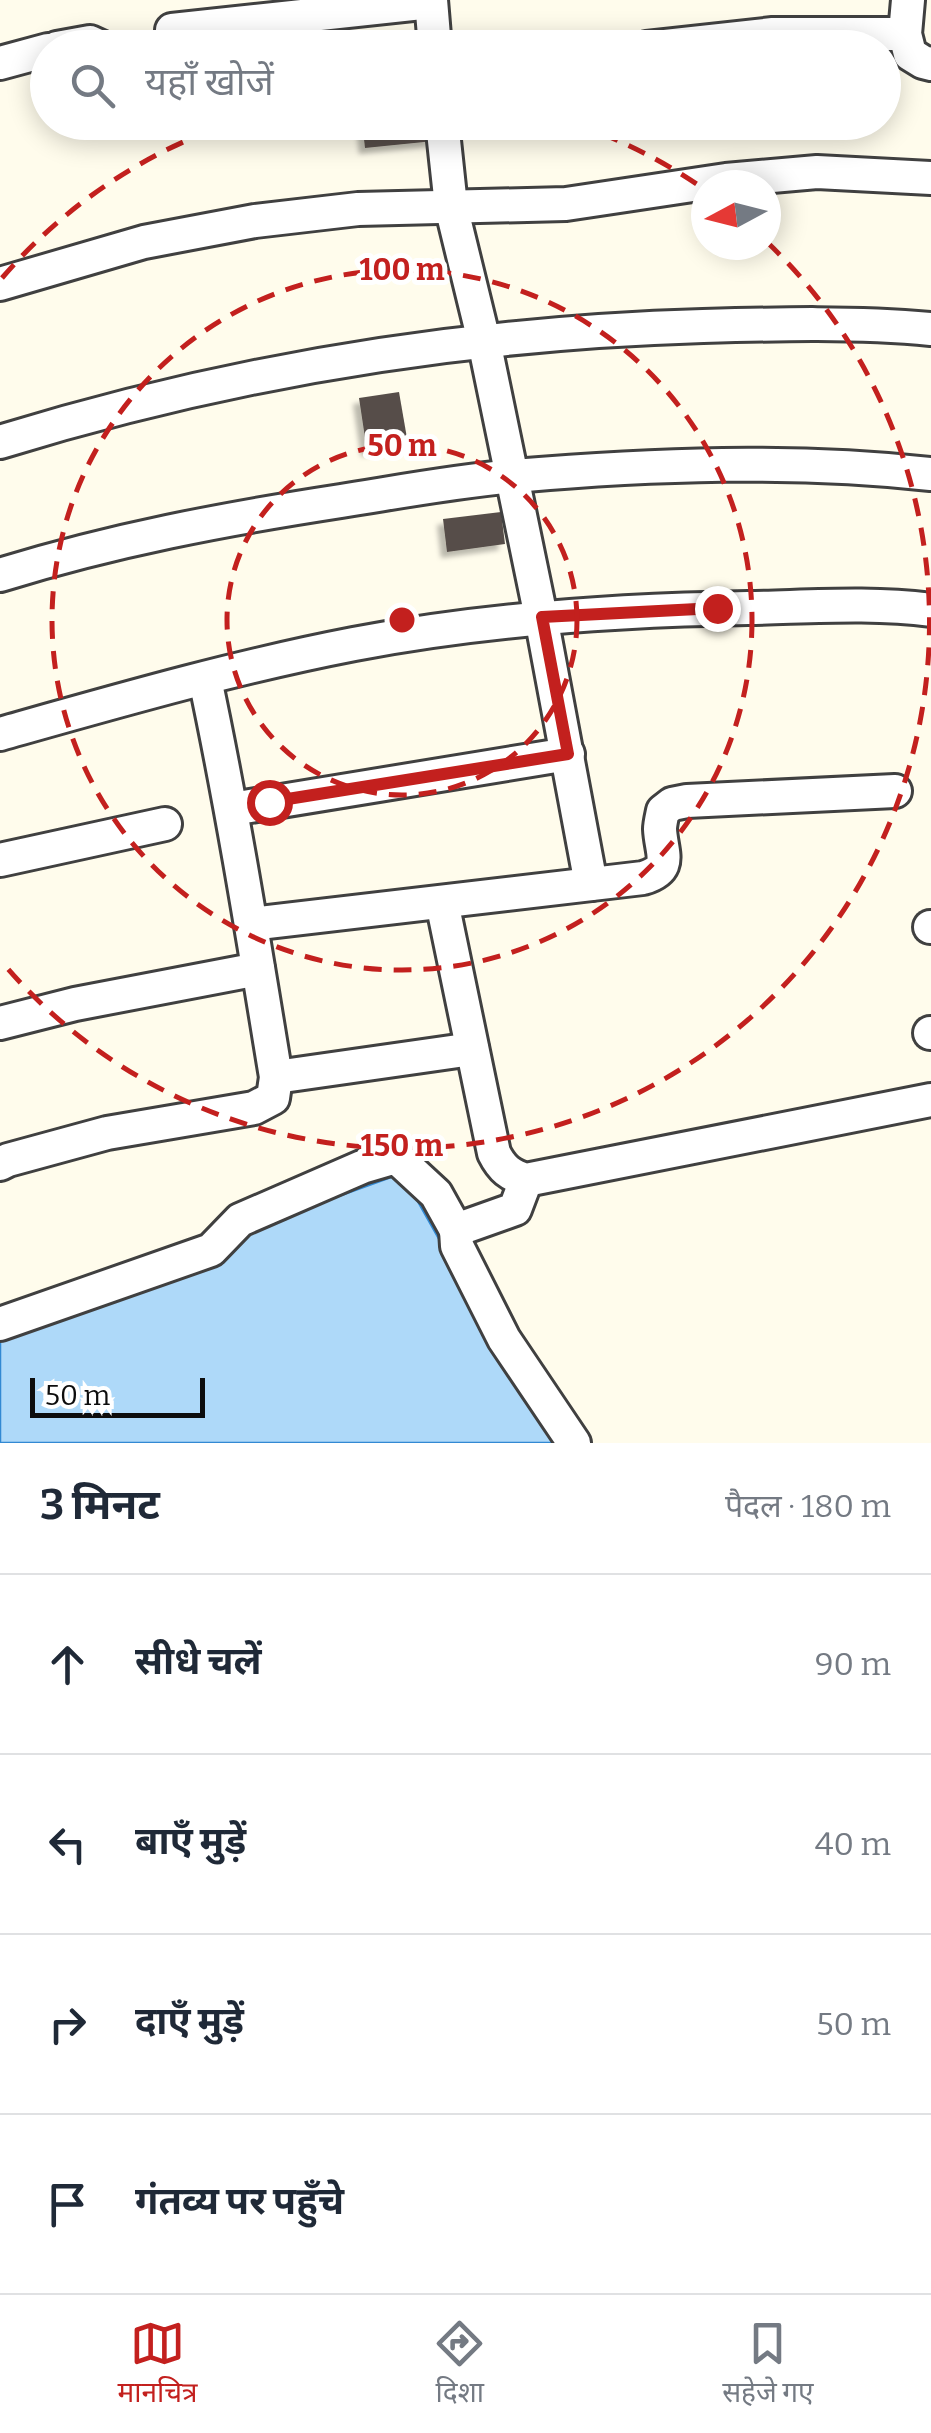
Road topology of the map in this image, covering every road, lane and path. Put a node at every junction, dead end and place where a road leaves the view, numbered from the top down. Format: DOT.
graph roads {
  1 [pos="908,0"];
  2 [pos="431,1"];
  3 [pos="172,30"];
  4 [pos="433,30"];
  5 [pos="901,34"];
  6 [pos="905,34"];
  7 [pos="30,55"];
  8 [pos="0,63"];
  9 [pos="931,64"];
  10 [pos="444,140"];
  11 [pos="931,178"];
  12 [pos="451,206"];
  13 [pos="0,284"];
  14 [pos="931,329"];
  15 [pos="484,341"];
  16 [pos="0,442"];
  17 [pos="931,474"];
  18 [pos="512,476"];
  19 [pos="0,575"];
  20 [pos="931,610"];
  21 [pos="542,617"];
  22 [pos="205,679"];
  23 [pos="0,734"];
  24 [pos="568,754"];
  25 [pos="895,791"];
  26 [pos="232,809"];
  27 [pos="165,824"];
  28 [pos="0,860"];
  29 [pos="592,884"];
  30 [pos="442,902"];
  31 [pos="251,924"];
  32 [pos="258,969"];
  33 [pos="0,1023"];
  34 [pos="472,1048"];
  35 [pos="276,1076"];
  36 [pos="931,1100"];
  37 [pos="0,1164"];
  38 [pos="526,1180"];
  39 [pos="456,1230"];
  40 [pos="0,1324"];
  41 [pos="574,1443"];
  1 -- 6 [label="street"];
  2 -- 3 [label="street"];
  2 -- 4 [label="street"];
  5 -- 6 [label="street"];
  6 -- 9 [label="street"];
  7 -- 8 [label="street"];
  10 -- 12 [label="street"];
  11 -- 12 [label="street"];
  12 -- 13 [label="street"];
  12 -- 15 [label="street"];
  14 -- 15 [label="street"];
  15 -- 16 [label="street"];
  15 -- 18 [label="street"];
  17 -- 18 [label="street"];
  18 -- 19 [label="street"];
  18 -- 21 [label="street"];
  20 -- 21 [label="street"];
  21 -- 22 [label="street"];
  21 -- 24 [label="street"];
  22 -- 23 [label="street"];
  22 -- 26 [label="street"];
  24 -- 26 [label="street"];
  24 -- 29 [label="street"];
  25 -- 29 [label="street"];
  26 -- 31 [label="street"];
  27 -- 28 [label="street"];
  29 -- 30 [label="street"];
  30 -- 31 [label="street"];
  30 -- 34 [label="street"];
  31 -- 32 [label="street"];
  32 -- 33 [label="street"];
  32 -- 35 [label="street"];
  34 -- 35 [label="street"];
  34 -- 38 [label="street"];
  35 -- 37 [label="street"];
  36 -- 38 [label="street"];
  38 -- 39 [label="street"];
  39 -- 40 [label="street"];
  39 -- 41 [label="street"];
}
